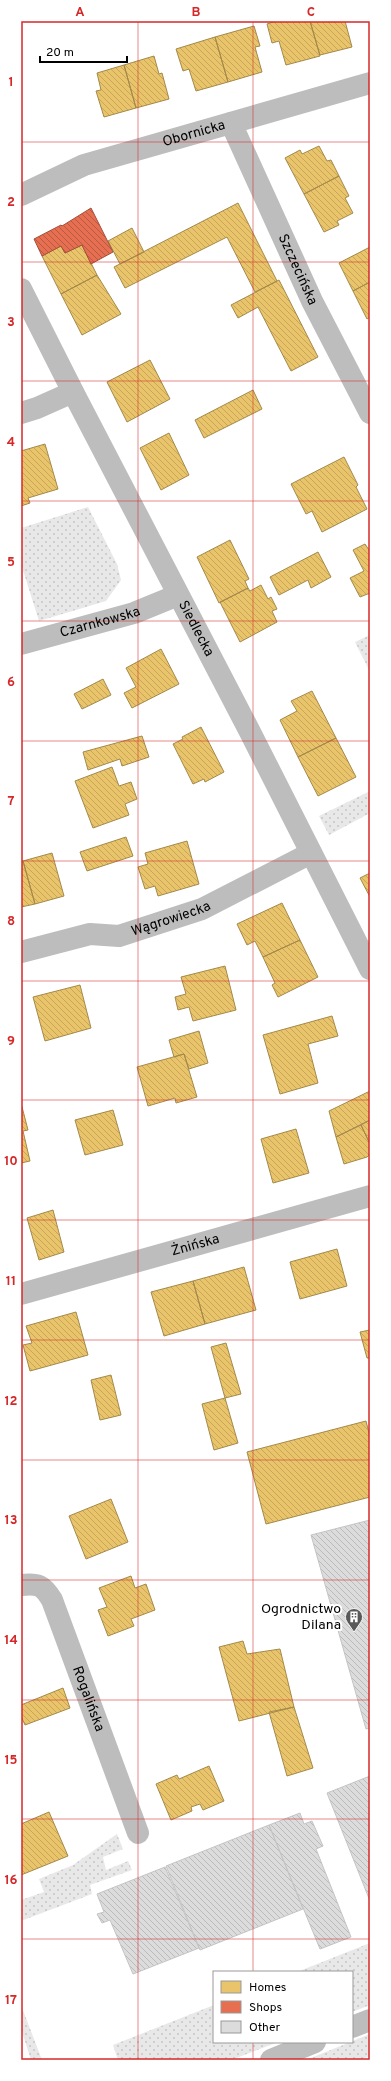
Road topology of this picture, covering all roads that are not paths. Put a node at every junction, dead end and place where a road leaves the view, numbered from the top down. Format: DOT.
graph roads {
  1 [pos="370,83"];
  2 [pos="231,123"];
  3 [pos="21,195"];
  4 [pos="21,289"];
  5 [pos="73,392"];
  6 [pos="21,412"];
  7 [pos="370,413"];
  8 [pos="178,595"];
  9 [pos="21,644"];
  10 [pos="311,854"];
  11 [pos="21,952"];
  12 [pos="370,969"];
  13 [pos="370,1196"];
  14 [pos="21,1294"];
  15 [pos="21,1584"];
  16 [pos="138,1833"];
  17 [pos="370,2020"];
  18 [pos="353,2027"];
  19 [pos="313,2043"];
  20 [pos="271,2060"];
  1 -- 2 [label="street, Obornicka"];
  2 -- 3 [label="street, Obornicka"];
  2 -- 7 [label="street, Szczecińska"];
  4 -- 5 [label="street, Siedlecka"];
  5 -- 6 [label="street"];
  5 -- 8 [label="street, Siedlecka"];
  8 -- 9 [label="street, Czarnkowska"];
  8 -- 10 [label="street, Siedlecka"];
  10 -- 11 [label="street, Wągrowiecka"];
  10 -- 12 [label="street, Siedlecka"];
  13 -- 14 [label="street, Żnińska"];
  15 -- 16 [label="street, Rogalińska"];
  17 -- 18 [label="street"];
  19 -- 20 [label="street"];
}
